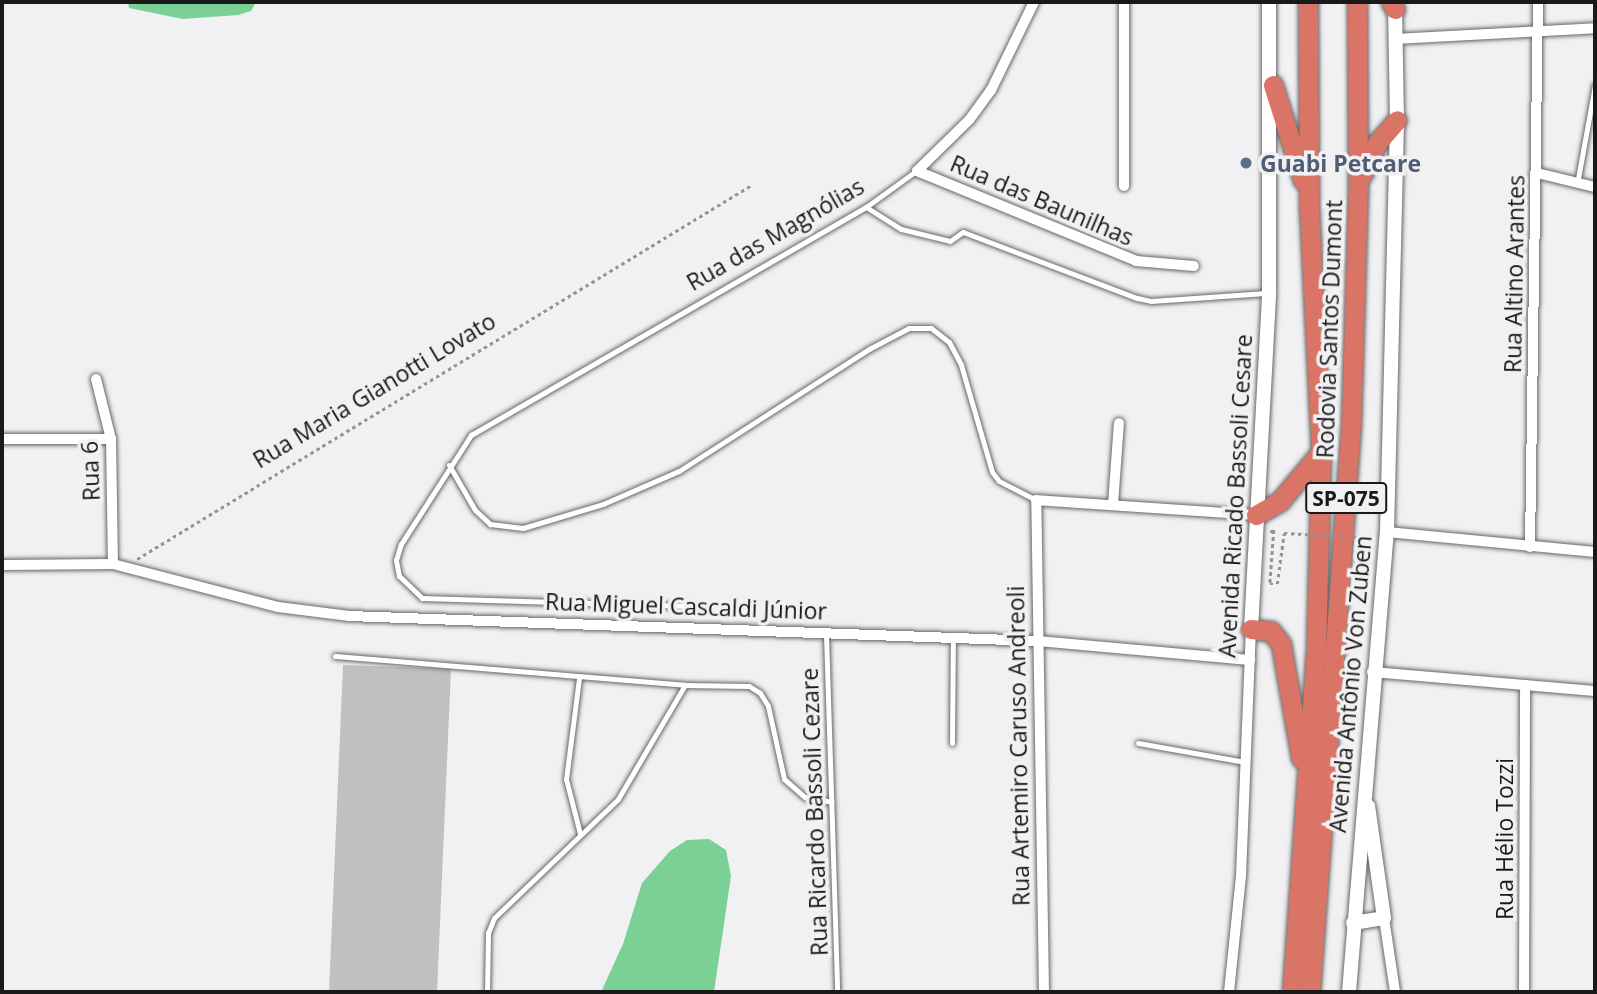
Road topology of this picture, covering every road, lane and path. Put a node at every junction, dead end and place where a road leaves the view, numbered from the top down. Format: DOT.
graph roads {
  1 [pos="1034,2"];
  2 [pos="1124,2"];
  3 [pos="1269,2"];
  4 [pos="1308,2"];
  5 [pos="1357,2"];
  6 [pos="1538,2"];
  7 [pos="1394,4"];
  8 [pos="1595,28"];
  9 [pos="1538,31"];
  10 [pos="1395,39"];
  11 [pos="1273,85"];
  12 [pos="1595,85"];
  13 [pos="1397,120"];
  14 [pos="917,171"];
  15 [pos="1537,173"];
  16 [pos="1577,184"];
  17 [pos="750,186"];
  18 [pos="1124,186"];
  19 [pos="1595,187"];
  20 [pos="1359,190"];
  21 [pos="1308,205"];
  22 [pos="866,207"];
  23 [pos="1194,266"];
  24 [pos="1269,292"];
  25 [pos="96,379"];
  26 [pos="1119,423"];
  27 [pos="2,439"];
  28 [pos="111,439"];
  29 [pos="1321,452"];
  30 [pos="449,466"];
  31 [pos="1037,500"];
  32 [pos="1113,504"];
  33 [pos="1256,525"];
  34 [pos="1387,533"];
  35 [pos="1530,547"];
  36 [pos="1385,550"];
  37 [pos="1595,552"];
  38 [pos="113,564"];
  39 [pos="2,565"];
  40 [pos="125,566"];
  41 [pos="690,606"];
  42 [pos="1251,629"];
  43 [pos="826,631"];
  44 [pos="953,638"];
  45 [pos="1037,640"];
  46 [pos="335,656"];
  47 [pos="1250,660"];
  48 [pos="1372,672"];
  49 [pos="579,677"];
  50 [pos="685,685"];
  51 [pos="1525,685"];
  52 [pos="1595,691"];
  53 [pos="951,743"];
  54 [pos="1138,743"];
  55 [pos="1246,762"];
  56 [pos="1364,780"];
  57 [pos="1307,786"];
  58 [pos="832,802"];
  59 [pos="580,834"];
  60 [pos="1384,918"];
  61 [pos="1353,923"];
  62 [pos="487,992"];
  63 [pos="837,992"];
  64 [pos="1044,992"];
  65 [pos="1229,992"];
  66 [pos="1292,992"];
  67 [pos="1310,992"];
  68 [pos="1349,992"];
  69 [pos="1395,992"];
  70 [pos="1524,992"];
  1 -- 14 [label="street, Rua das Magnólias"];
  2 -- 18 [label="street"];
  3 -- 11 [label="street, Avenida Ricado Bassoli Cesare"];
  4 -- 21 [label="highway, Rodovia Santos Dumont / SP-075"];
  5 -- 20 [label="highway, Rodovia Santos Dumont / SP-075"];
  6 -- 9 [label="street, Rua Altino Arantes"];
  7 -- 10 [label="street, Avenida Antônio Von Zuben"];
  8 -- 9 [label="street"];
  9 -- 10 [label="street"];
  9 -- 15 [label="street, Rua Altino Arantes"];
  10 -- 13 [label="street, Avenida Antônio Von Zuben"];
  11 -- 21 [label="highway"];
  11 -- 24 [label="street, Avenida Ricado Bassoli Cesare"];
  12 -- 16 [label="lane"];
  13 -- 20 [label="highway"];
  13 -- 34 [label="street, Avenida Antônio Von Zuben"];
  14 -- 22 [label="lane, Rua das Magnólias"];
  14 -- 23 [label="street, Rua das Baunilhas"];
  15 -- 16 [label="street"];
  15 -- 35 [label="street, Rua Altino Arantes"];
  16 -- 19 [label="street"];
  17 -- 40 [label="path, Rua Maria Gianotti Lovato"];
  20 -- 67 [label="highway, Rodovia Santos Dumont / SP-075"];
  21 -- 29 [label="highway, Rodovia Santos Dumont / SP-075"];
  22 -- 24 [label="lane"];
  22 -- 30 [label="lane, Rua das Magnólias"];
  24 -- 33 [label="street, Avenida Ricado Bassoli Cesare"];
  25 -- 28 [label="street, Rua 6"];
  26 -- 32 [label="street"];
  27 -- 28 [label="street"];
  28 -- 38 [label="street, Rua 6"];
  29 -- 33 [label="highway"];
  29 -- 57 [label="highway, Rodovia Santos Dumont / SP-075"];
  30 -- 31 [label="lane"];
  30 -- 41 [label="lane"];
  31 -- 32 [label="street"];
  31 -- 45 [label="street, Rua Artemiro Caruso Andreoli"];
  32 -- 33 [label="street"];
  33 -- 36 [label="path, bridge"];
  33 -- 42 [label="street, Avenida Ricado Bassoli Cesare"];
  34 -- 35 [label="street"];
  34 -- 36 [label="street, Avenida Antônio Von Zuben"];
  35 -- 37 [label="street"];
  36 -- 48 [label="street, Avenida Antônio Von Zuben"];
  38 -- 39 [label="street"];
  38 -- 40 [label="street"];
  40 -- 43 [label="street, Rua Miguel Cascaldi Júnior"];
  42 -- 47 [label="street, Avenida Ricado Bassoli Cesare"];
  42 -- 57 [label="highway"];
  43 -- 44 [label="street, Rua Miguel Cascaldi Júnior"];
  43 -- 58 [label="lane, Rua Ricardo Bassoli Cezare"];
  44 -- 45 [label="street, Rua Miguel Cascaldi Júnior"];
  44 -- 53 [label="lane"];
  45 -- 47 [label="street, Rua Miguel Cascaldi Júnior"];
  45 -- 64 [label="street, Rua Artemiro Caruso Andreoli"];
  46 -- 49 [label="lane"];
  47 -- 55 [label="street, Avenida Ricado Bassoli Cesare"];
  48 -- 51 [label="street"];
  48 -- 56 [label="street, Avenida Antônio Von Zuben"];
  49 -- 50 [label="lane"];
  49 -- 59 [label="lane"];
  50 -- 58 [label="lane"];
  50 -- 59 [label="lane"];
  51 -- 52 [label="street"];
  51 -- 70 [label="street, Rua Hélio Tozzi"];
  54 -- 55 [label="lane"];
  55 -- 65 [label="street, Avenida Ricado Bassoli Cesare"];
  56 -- 60 [label="street"];
  56 -- 61 [label="street, Avenida Antônio Von Zuben"];
  57 -- 66 [label="highway, Rodovia Santos Dumont / SP-075"];
  58 -- 63 [label="lane, Rua Ricardo Bassoli Cezare"];
  59 -- 62 [label="lane"];
  60 -- 61 [label="street"];
  60 -- 69 [label="street"];
  61 -- 68 [label="street, Avenida Antônio Von Zuben"];
}
